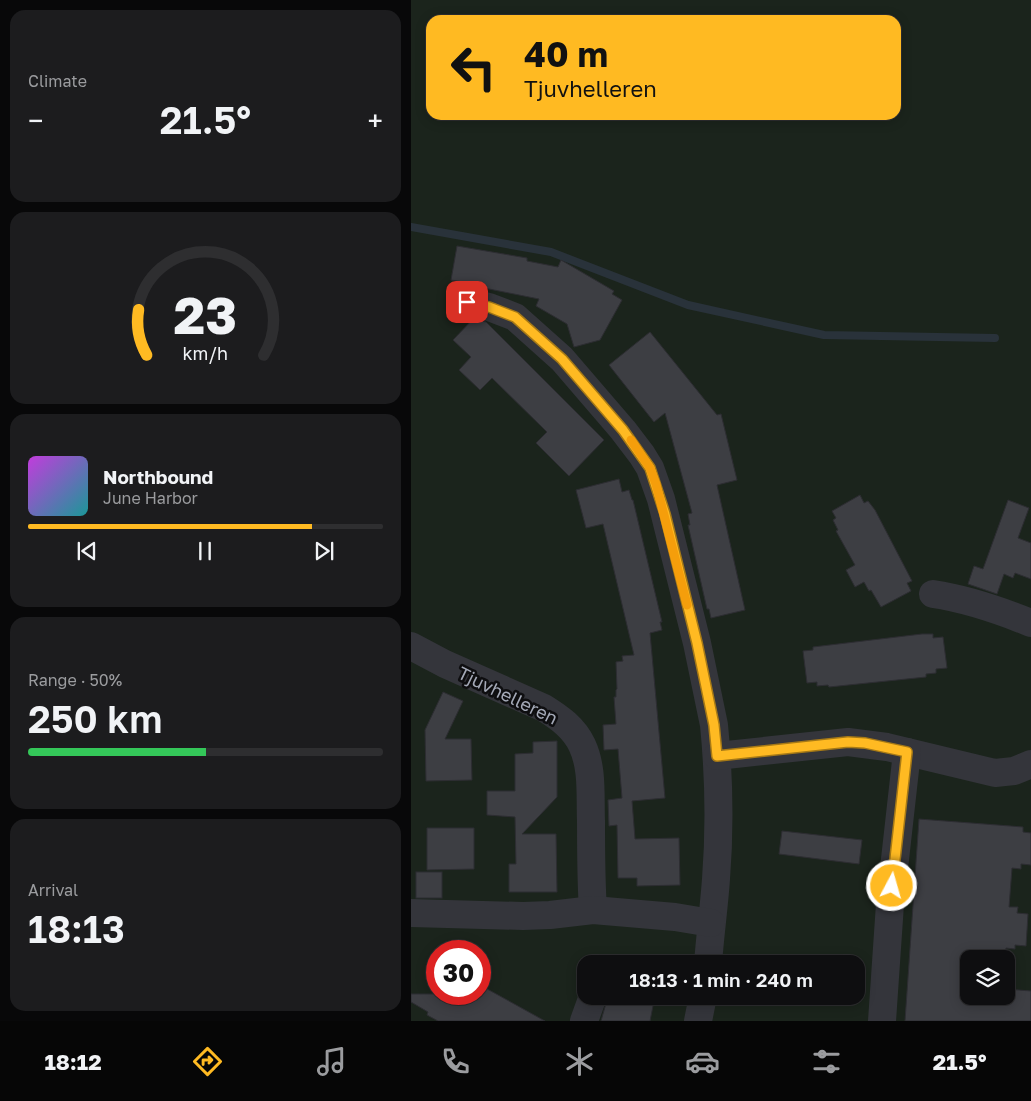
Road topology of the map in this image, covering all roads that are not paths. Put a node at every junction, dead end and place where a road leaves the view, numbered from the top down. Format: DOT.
graph roads {
  1 [pos="461,300"];
  2 [pos="933,594"];
  3 [pos="1031,623"];
  4 [pos="411,646"];
  5 [pos="907,752"];
  6 [pos="717,756"];
  7 [pos="1031,764"];
  8 [pos="593,910"];
  9 [pos="411,913"];
  10 [pos="711,922"];
  11 [pos="709,955"];
  12 [pos="590,1005"];
  13 [pos="701,1005"];
  14 [pos="584,1021"];
  15 [pos="698,1021"];
  16 [pos="881,1021"];
  1 -- 6 [label="street"];
  2 -- 3 [label="street"];
  4 -- 8 [label="street, Tjuvhelleren"];
  5 -- 6 [label="street"];
  5 -- 7 [label="street"];
  5 -- 16 [label="street"];
  6 -- 10 [label="street"];
  8 -- 9 [label="street"];
  8 -- 10 [label="street"];
  10 -- 11 [label="street"];
  12 -- 14 [label="street"];
  13 -- 15 [label="street"];
}
